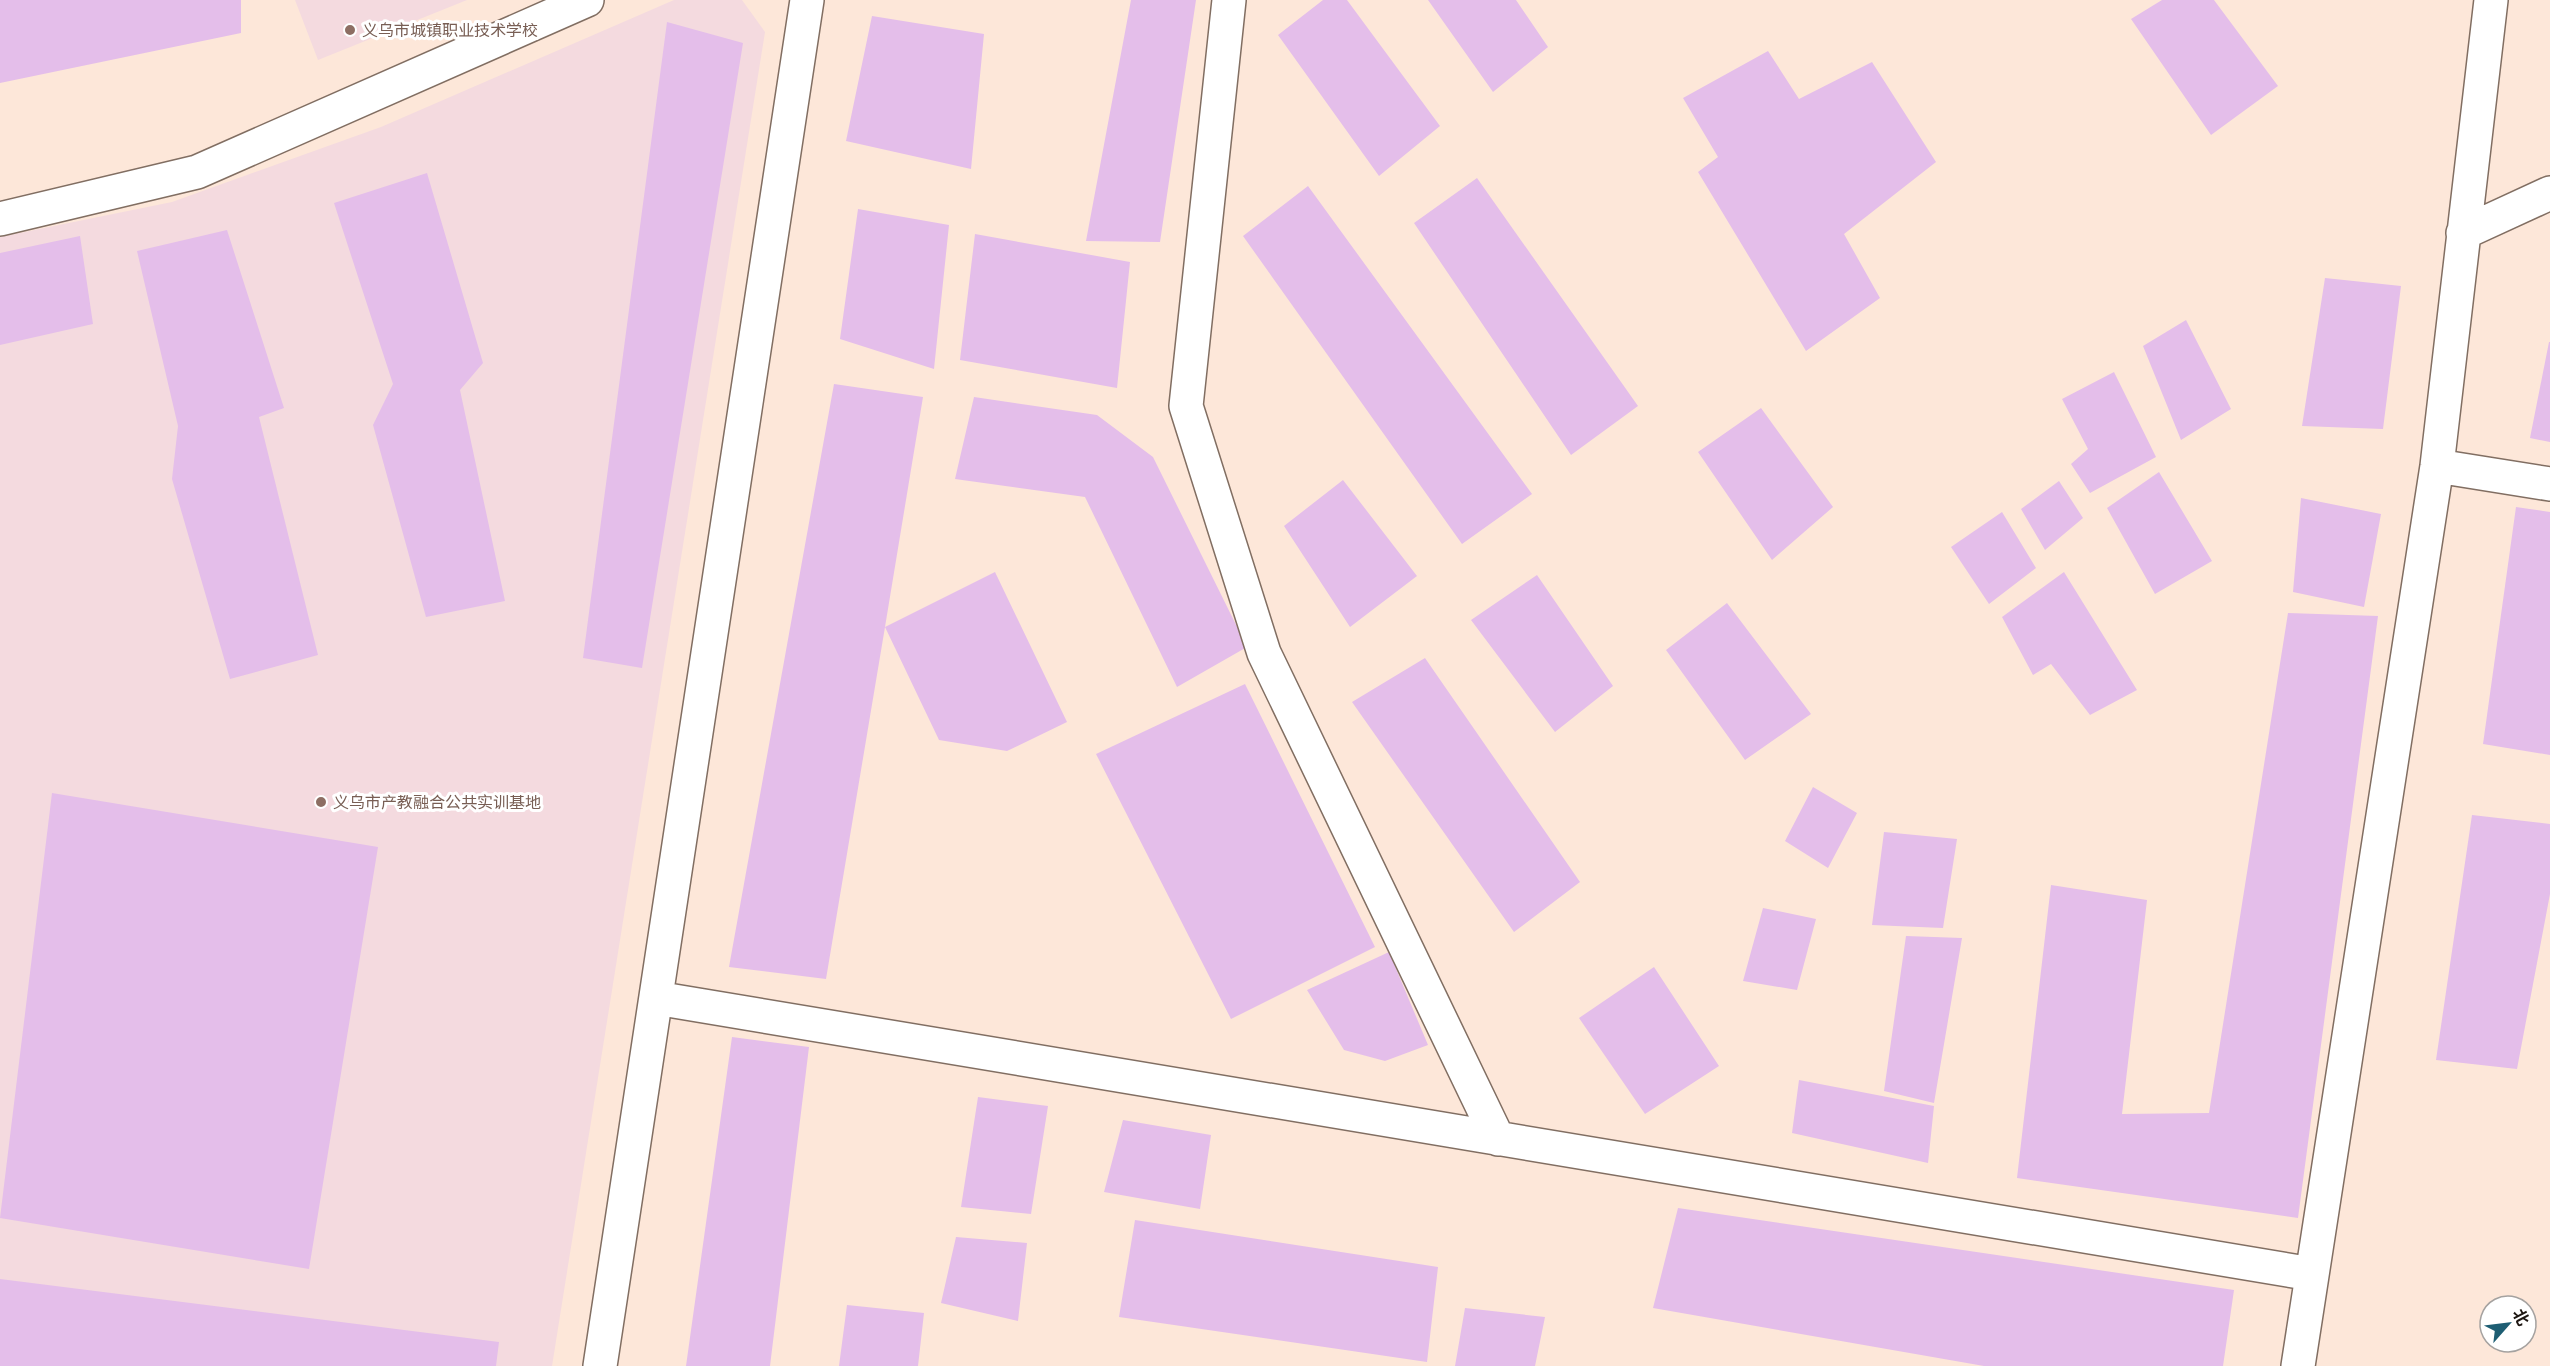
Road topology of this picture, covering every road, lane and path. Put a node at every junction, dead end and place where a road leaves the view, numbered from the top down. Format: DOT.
graph roads {
  1 [pos="587,0"];
  2 [pos="807,0"];
  3 [pos="1229,0"];
  4 [pos="2491,0"];
  5 [pos="2550,193"];
  6 [pos="0,219"];
  7 [pos="2463,233"];
  8 [pos="2437,466"];
  9 [pos="2550,484"];
  10 [pos="656,998"];
  11 [pos="1498,1139"];
  12 [pos="2312,1274"];
  13 [pos="600,1366"];
  14 [pos="2298,1366"];
  1 -- 6 [label="street"];
  2 -- 10 [label="street"];
  3 -- 11 [label="street"];
  4 -- 7 [label="street"];
  5 -- 7 [label="street"];
  7 -- 8 [label="street"];
  8 -- 9 [label="street"];
  8 -- 12 [label="street"];
  10 -- 11 [label="street"];
  10 -- 13 [label="street"];
  11 -- 12 [label="street"];
  12 -- 14 [label="street"];
}
